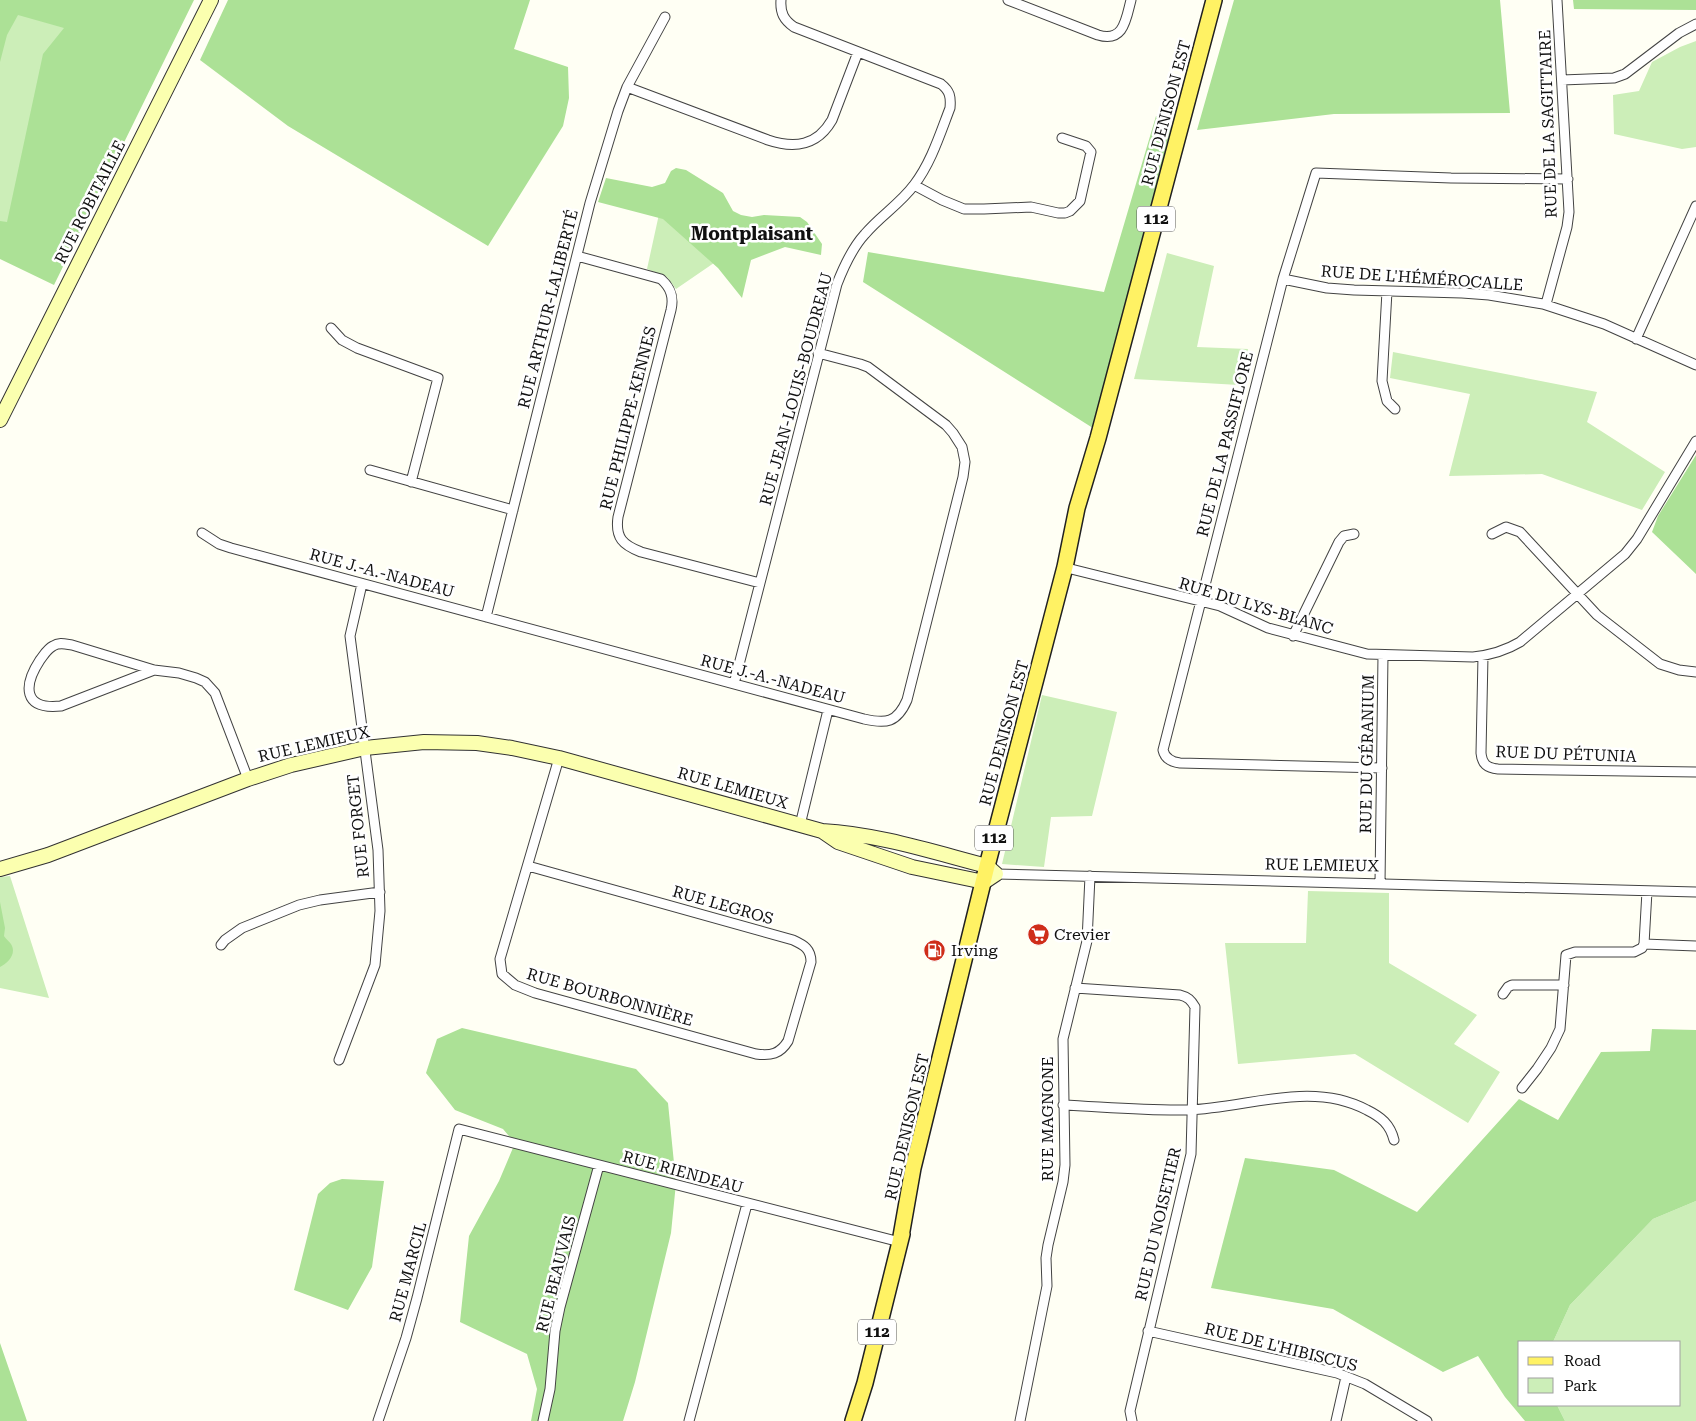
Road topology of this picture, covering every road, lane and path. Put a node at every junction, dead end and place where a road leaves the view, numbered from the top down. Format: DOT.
graph roads {
  1 [pos="211,0"];
  2 [pos="781,0"];
  3 [pos="1008,0"];
  4 [pos="1131,0"];
  5 [pos="1214,0"];
  6 [pos="1557,0"];
  7 [pos="665,17"];
  8 [pos="1696,24"];
  9 [pos="858,52"];
  10 [pos="1562,80"];
  11 [pos="627,87"];
  12 [pos="1062,138"];
  13 [pos="1568,179"];
  14 [pos="914,185"];
  15 [pos="1696,206"];
  16 [pos="577,256"];
  17 [pos="1283,280"];
  18 [pos="1387,291"];
  19 [pos="1546,304"];
  20 [pos="331,328"];
  21 [pos="1636,339"];
  22 [pos="818,353"];
  23 [pos="1696,365"];
  24 [pos="1396,409"];
  25 [pos="0,420"];
  26 [pos="1098,438"];
  27 [pos="1696,441"];
  28 [pos="370,470"];
  29 [pos="411,482"];
  30 [pos="513,510"];
  31 [pos="202,533"];
  32 [pos="1354,534"];
  33 [pos="1492,534"];
  34 [pos="1071,570"];
  35 [pos="760,583"];
  36 [pos="362,584"];
  37 [pos="1577,594"];
  38 [pos="1200,602"];
  39 [pos="486,617"];
  40 [pos="1293,636"];
  41 [pos="1383,655"];
  42 [pos="1482,656"];
  43 [pos="154,670"];
  44 [pos="1696,672"];
  45 [pos="734,684"];
  46 [pos="828,710"];
  47 [pos="365,748"];
  48 [pos="558,758"];
  49 [pos="1382,768"];
  50 [pos="1696,772"];
  51 [pos="248,779"];
  52 [pos="800,825"];
  53 [pos="822,831"];
  54 [pos="528,866"];
  55 [pos="0,869"];
  56 [pos="989,874"];
  57 [pos="1090,876"];
  58 [pos="1380,884"];
  59 [pos="1647,891"];
  60 [pos="380,892"];
  61 [pos="1696,892"];
  62 [pos="1644,944"];
  63 [pos="221,945"];
  64 [pos="1696,946"];
  65 [pos="1564,985"];
  66 [pos="1075,988"];
  67 [pos="1502,994"];
  68 [pos="783,1048"];
  69 [pos="339,1060"];
  70 [pos="1522,1088"];
  71 [pos="1063,1105"];
  72 [pos="1193,1110"];
  73 [pos="459,1129"];
  74 [pos="1394,1140"];
  75 [pos="599,1165"];
  76 [pos="747,1204"];
  77 [pos="900,1242"];
  78 [pos="1148,1331"];
  79 [pos="1346,1376"];
  80 [pos="378,1421"];
  81 [pos="543,1421"];
  82 [pos="689,1421"];
  83 [pos="853,1421"];
  84 [pos="1020,1421"];
  85 [pos="1132,1421"];
  86 [pos="1336,1421"];
  87 [pos="1427,1421"];
  1 -- 25 [label="street, RUE ROBITAILLE"];
  2 -- 9 [label="street, RUE JEAN-LOUIS-BOUDREAU"];
  3 -- 4 [label="street"];
  5 -- 26 [label="main road, RUE DENISON EST / 112"];
  6 -- 10 [label="street, RUE DE LA SAGITTAIRE"];
  7 -- 11 [label="street, RUE ARTHUR-LALIBERTÉ"];
  8 -- 10 [label="street"];
  9 -- 11 [label="street"];
  9 -- 14 [label="street, RUE JEAN-LOUIS-BOUDREAU"];
  10 -- 13 [label="street, RUE DE LA SAGITTAIRE"];
  11 -- 16 [label="street, RUE ARTHUR-LALIBERTÉ"];
  12 -- 14 [label="street"];
  13 -- 17 [label="street, RUE DE LA PASSIFLORE"];
  13 -- 19 [label="street, RUE DE LA SAGITTAIRE"];
  14 -- 22 [label="street, RUE JEAN-LOUIS-BOUDREAU"];
  15 -- 21 [label="street"];
  16 -- 30 [label="street, RUE ARTHUR-LALIBERTÉ"];
  16 -- 35 [label="street, RUE PHILIPPE-KENNES"];
  17 -- 18 [label="street, RUE DE L'HÉMÉROCALLE"];
  17 -- 38 [label="street, RUE DE LA PASSIFLORE"];
  18 -- 19 [label="street, RUE DE L'HÉMÉROCALLE"];
  18 -- 24 [label="street"];
  19 -- 21 [label="street, RUE DE L'HÉMÉROCALLE"];
  20 -- 29 [label="street"];
  21 -- 23 [label="street, RUE DE L'HÉMÉROCALLE"];
  22 -- 35 [label="street, RUE JEAN-LOUIS-BOUDREAU"];
  22 -- 46 [label="street, RUE J.-A.-NADEAU"];
  26 -- 34 [label="main road, RUE DENISON EST"];
  26 -- 56 [label="main road, RUE DENISON EST / 112"];
  27 -- 37 [label="street, RUE DU LYS-BLANC"];
  28 -- 29 [label="street"];
  29 -- 30 [label="street"];
  30 -- 39 [label="street, RUE ARTHUR-LALIBERTÉ"];
  31 -- 36 [label="street, RUE J.-A.-NADEAU"];
  32 -- 40 [label="street"];
  33 -- 37 [label="street"];
  34 -- 38 [label="street, RUE DU LYS-BLANC"];
  34 -- 56 [label="main road, RUE DENISON EST"];
  35 -- 45 [label="street, RUE JEAN-LOUIS-BOUDREAU"];
  36 -- 39 [label="street, RUE J.-A.-NADEAU"];
  36 -- 47 [label="street, RUE FORGET"];
  37 -- 42 [label="street, RUE DU LYS-BLANC"];
  37 -- 44 [label="street"];
  38 -- 40 [label="street, RUE DU LYS-BLANC"];
  38 -- 49 [label="street, RUE DE LA PASSIFLORE"];
  39 -- 45 [label="street, RUE J.-A.-NADEAU"];
  40 -- 41 [label="street, RUE DU LYS-BLANC"];
  41 -- 42 [label="street, RUE DU LYS-BLANC"];
  41 -- 49 [label="street, RUE DU GÉRANIUM"];
  42 -- 50 [label="street, RUE DU PÉTUNIA"];
  43 -- 43 [label="street"];
  43 -- 51 [label="street"];
  45 -- 46 [label="street, RUE J.-A.-NADEAU"];
  46 -- 52 [label="street"];
  47 -- 48 [label="street, RUE LEMIEUX"];
  47 -- 51 [label="street, RUE LEMIEUX"];
  47 -- 60 [label="street, RUE FORGET"];
  48 -- 52 [label="street, RUE LEMIEUX"];
  48 -- 54 [label="street, RUE BOURBONNIÈRE"];
  49 -- 58 [label="street, RUE DU GÉRANIUM"];
  51 -- 55 [label="street, RUE LEMIEUX"];
  52 -- 53 [label="street, RUE LEMIEUX"];
  53 -- 56 [label="street, RUE LEMIEUX"];
  53 -- 56 [label="street, RUE LEMIEUX"];
  54 -- 68 [label="street, RUE LEGROS"];
  54 -- 68 [label="street, RUE BOURBONNIÈRE"];
  56 -- 57 [label="street, RUE LEMIEUX"];
  56 -- 77 [label="main road, RUE DENISON EST"];
  57 -- 58 [label="street, RUE LEMIEUX"];
  57 -- 66 [label="street, RUE MAGNONE"];
  58 -- 59 [label="street, RUE LEMIEUX"];
  59 -- 61 [label="street, RUE LEMIEUX"];
  59 -- 62 [label="street"];
  60 -- 63 [label="street"];
  60 -- 69 [label="street, RUE FORGET"];
  62 -- 64 [label="street"];
  62 -- 65 [label="street"];
  65 -- 67 [label="street"];
  65 -- 70 [label="street"];
  66 -- 71 [label="street, RUE MAGNONE"];
  66 -- 72 [label="street, RUE DU NOISETIER"];
  71 -- 72 [label="street"];
  71 -- 84 [label="street, RUE MAGNONE"];
  72 -- 74 [label="street"];
  72 -- 78 [label="street, RUE DU NOISETIER"];
  73 -- 75 [label="street, RUE RIENDEAU"];
  73 -- 80 [label="street, RUE MARCIL"];
  75 -- 76 [label="street, RUE RIENDEAU"];
  75 -- 81 [label="street, RUE BEAUVAIS"];
  76 -- 77 [label="street, RUE RIENDEAU"];
  76 -- 82 [label="street"];
  77 -- 83 [label="main road, RUE DENISON EST / 112"];
  78 -- 79 [label="street, RUE DE L'HIBISCUS"];
  78 -- 85 [label="street, RUE DU NOISETIER"];
  79 -- 86 [label="street"];
  79 -- 87 [label="street, RUE DE L'HIBISCUS"];
}
